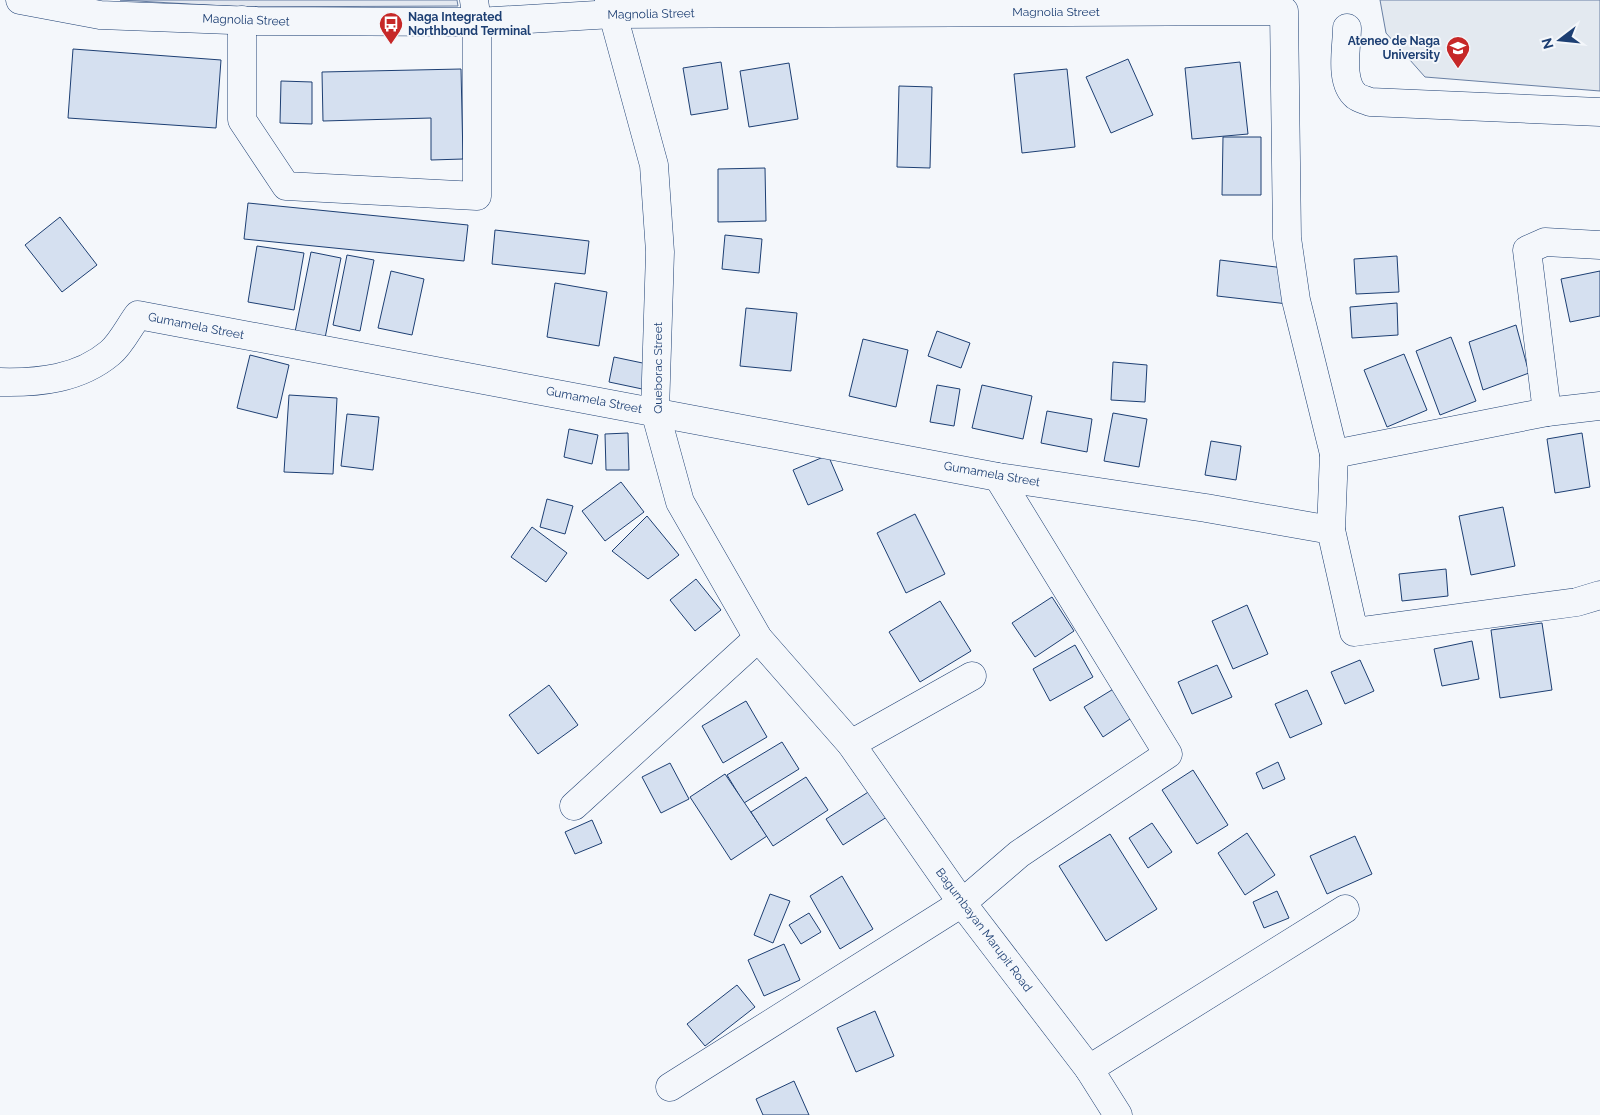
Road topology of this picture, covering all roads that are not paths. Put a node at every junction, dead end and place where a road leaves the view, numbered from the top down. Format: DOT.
graph roads {
  1 [pos="20,0"];
  2 [pos="611,7"];
  3 [pos="476,11"];
  4 [pos="252,14"];
  5 [pos="1347,28"];
  6 [pos="1600,112"];
  7 [pos="1600,245"];
  8 [pos="0,382"];
  9 [pos="1600,406"];
  10 [pos="655,411"];
  11 [pos="1547,412"];
  12 [pos="1334,454"];
  13 [pos="998,476"];
  14 [pos="1331,530"];
  15 [pos="1600,595"];
  16 [pos="758,638"];
  17 [pos="972,676"];
  18 [pos="851,744"];
  19 [pos="574,806"];
  20 [pos="962,903"];
  21 [pos="1345,910"];
  22 [pos="1089,1069"];
  23 [pos="670,1087"];
  24 [pos="1118,1115"];
  1 -- 4 [label="street, Magnolia Street"];
  2 -- 3 [label="street, Magnolia Street"];
  2 -- 10 [label="street, Queborac Street"];
  2 -- 12 [label="street, Magnolia Street"];
  3 -- 4 [label="street, Magnolia Street"];
  3 -- 4 [label="street"];
  5 -- 6 [label="street"];
  7 -- 11 [label="street"];
  8 -- 10 [label="street, Gumamela Street"];
  9 -- 11 [label="street"];
  10 -- 13 [label="street, Gumamela Street"];
  10 -- 16 [label="street, Queborac Street"];
  11 -- 12 [label="street"];
  12 -- 14 [label="street"];
  13 -- 14 [label="street, Gumamela Street"];
  13 -- 20 [label="street"];
  14 -- 15 [label="street"];
  16 -- 18 [label="street, Queborac Street"];
  16 -- 19 [label="street"];
  17 -- 18 [label="street"];
  18 -- 20 [label="street, Bagumbayan Marupit Road"];
  20 -- 22 [label="street, Bagumbayan Marupit Road"];
  20 -- 23 [label="street"];
  21 -- 22 [label="street"];
  22 -- 24 [label="street, Bagumbayan Marupit Road"];
}
